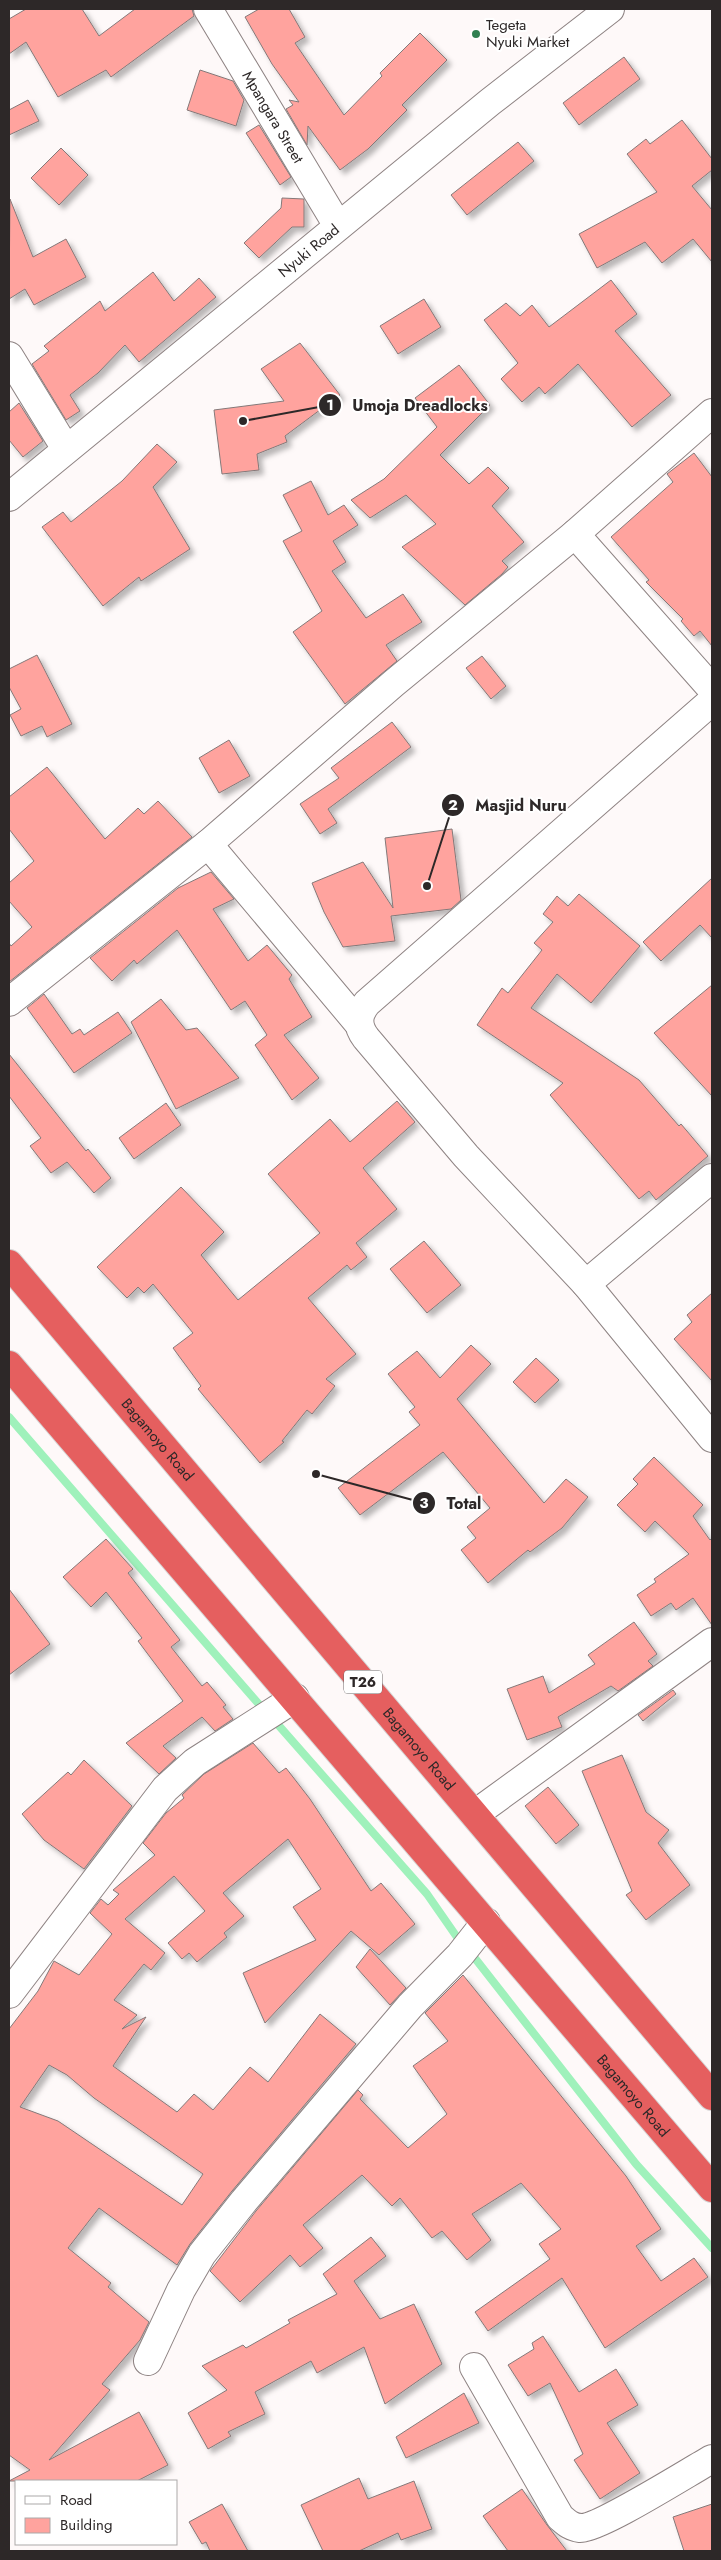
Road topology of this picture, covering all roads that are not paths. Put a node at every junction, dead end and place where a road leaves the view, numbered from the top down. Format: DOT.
graph roads {
  1 [pos="208,9"];
  2 [pos="610,9"];
  3 [pos="338,226"];
  4 [pos="9,356"];
  5 [pos="712,413"];
  6 [pos="66,449"];
  7 [pos="9,497"];
  8 [pos="575,534"];
  9 [pos="712,688"];
  10 [pos="712,702"];
  11 [pos="208,844"];
  12 [pos="9,1002"];
  13 [pos="359,1024"];
  14 [pos="712,1178"];
  15 [pos="9,1264"];
  16 [pos="586,1284"];
  17 [pos="9,1366"];
  18 [pos="712,1438"];
  19 [pos="712,1642"];
  20 [pos="295,1698"];
  21 [pos="475,1814"];
  22 [pos="486,1922"];
  23 [pos="9,1994"];
  24 [pos="712,2096"];
  25 [pos="712,2188"];
  26 [pos="148,2361"];
  27 [pos="474,2367"];
  28 [pos="712,2459"];
  1 -- 3 [label="street, Mpangara Street"];
  2 -- 3 [label="street, Nyuki Road"];
  3 -- 6 [label="street, Nyuki Road"];
  4 -- 6 [label="street"];
  5 -- 8 [label="street"];
  6 -- 7 [label="street, Nyuki Road"];
  8 -- 9 [label="street"];
  8 -- 11 [label="street"];
  10 -- 13 [label="street"];
  11 -- 12 [label="street"];
  11 -- 13 [label="street"];
  13 -- 16 [label="street"];
  14 -- 16 [label="street"];
  15 -- 21 [label="highway, Bagamoyo Road / T26"];
  16 -- 18 [label="street"];
  17 -- 20 [label="highway, Bagamoyo Road"];
  19 -- 21 [label="street"];
  20 -- 22 [label="highway, Bagamoyo Road"];
  20 -- 23 [label="street"];
  21 -- 24 [label="highway, Bagamoyo Road / T26"];
  22 -- 25 [label="highway, Bagamoyo Road"];
  22 -- 26 [label="street"];
  27 -- 28 [label="street"];
}
